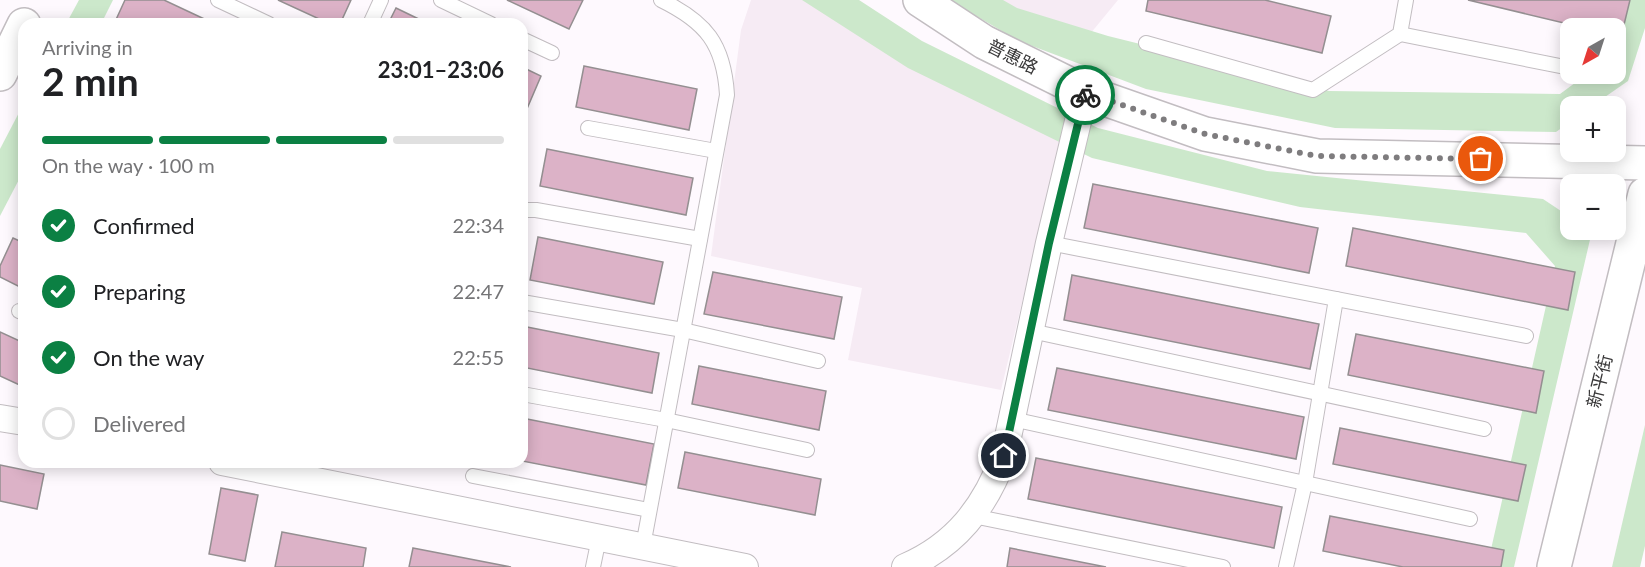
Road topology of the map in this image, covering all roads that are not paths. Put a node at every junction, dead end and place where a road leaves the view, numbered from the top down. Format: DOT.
graph roads {
  1 [pos="36,0"];
  2 [pos="218,0"];
  3 [pos="381,0"];
  4 [pos="441,0"];
  5 [pos="661,0"];
  6 [pos="920,0"];
  7 [pos="1406,0"];
  8 [pos="27,18"];
  9 [pos="256,18"];
  10 [pos="373,18"];
  11 [pos="478,18"];
  12 [pos="1400,34"];
  13 [pos="18,36"];
  14 [pos="528,42"];
  15 [pos="1146,43"];
  16 [pos="552,53"];
  17 [pos="1560,66"];
  18 [pos="0,74"];
  19 [pos="1085,92"];
  20 [pos="588,128"];
  21 [pos="716,151"];
  22 [pos="1645,163"];
  23 [pos="1645,194"];
  24 [pos="528,210"];
  25 [pos="700,239"];
  26 [pos="1049,243"];
  27 [pos="1336,299"];
  28 [pos="528,303"];
  29 [pos="682,330"];
  30 [pos="1031,331"];
  31 [pos="1526,336"];
  32 [pos="818,361"];
  33 [pos="1319,393"];
  34 [pos="528,395"];
  35 [pos="0,418"];
  36 [pos="1012,419"];
  37 [pos="666,420"];
  38 [pos="18,421"];
  39 [pos="1484,429"];
  40 [pos="807,450"];
  41 [pos="252,468"];
  42 [pos="473,476"];
  43 [pos="1305,483"];
  44 [pos="649,510"];
  45 [pos="973,516"];
  46 [pos="1470,519"];
  47 [pos="599,538"];
  48 [pos="643,546"];
  49 [pos="912,566"];
  50 [pos="593,567"];
  51 [pos="745,567"];
  52 [pos="1223,567"];
  53 [pos="1286,567"];
  54 [pos="1554,567"];
  1 -- 8 [label="main road"];
  2 -- 9 [label="lane"];
  3 -- 10 [label="lane"];
  4 -- 11 [label="lane"];
  5 -- 21 [label="lane"];
  6 -- 19 [label="main road, 普惠路"];
  7 -- 12 [label="lane"];
  12 -- 15 [label="lane"];
  12 -- 17 [label="lane"];
  13 -- 18 [label="main road"];
  14 -- 16 [label="lane"];
  19 -- 22 [label="main road, 普惠路"];
  19 -- 26 [label="street"];
  20 -- 21 [label="lane"];
  21 -- 25 [label="lane"];
  23 -- 54 [label="main road, 新平街"];
  24 -- 25 [label="lane"];
  25 -- 29 [label="lane"];
  26 -- 27 [label="lane"];
  26 -- 30 [label="street"];
  27 -- 31 [label="lane"];
  27 -- 33 [label="lane"];
  28 -- 29 [label="lane"];
  29 -- 32 [label="lane"];
  29 -- 37 [label="lane"];
  30 -- 33 [label="lane"];
  30 -- 36 [label="street"];
  33 -- 39 [label="lane"];
  33 -- 43 [label="lane"];
  34 -- 37 [label="lane"];
  35 -- 38 [label="street"];
  36 -- 43 [label="lane"];
  36 -- 45 [label="street"];
  37 -- 40 [label="lane"];
  37 -- 44 [label="lane"];
  41 -- 47 [label="street"];
  42 -- 44 [label="lane"];
  43 -- 46 [label="lane"];
  43 -- 53 [label="lane"];
  44 -- 48 [label="lane"];
  45 -- 49 [label="street"];
  45 -- 52 [label="lane"];
  47 -- 48 [label="street"];
  47 -- 50 [label="lane"];
  48 -- 51 [label="street"];
}
